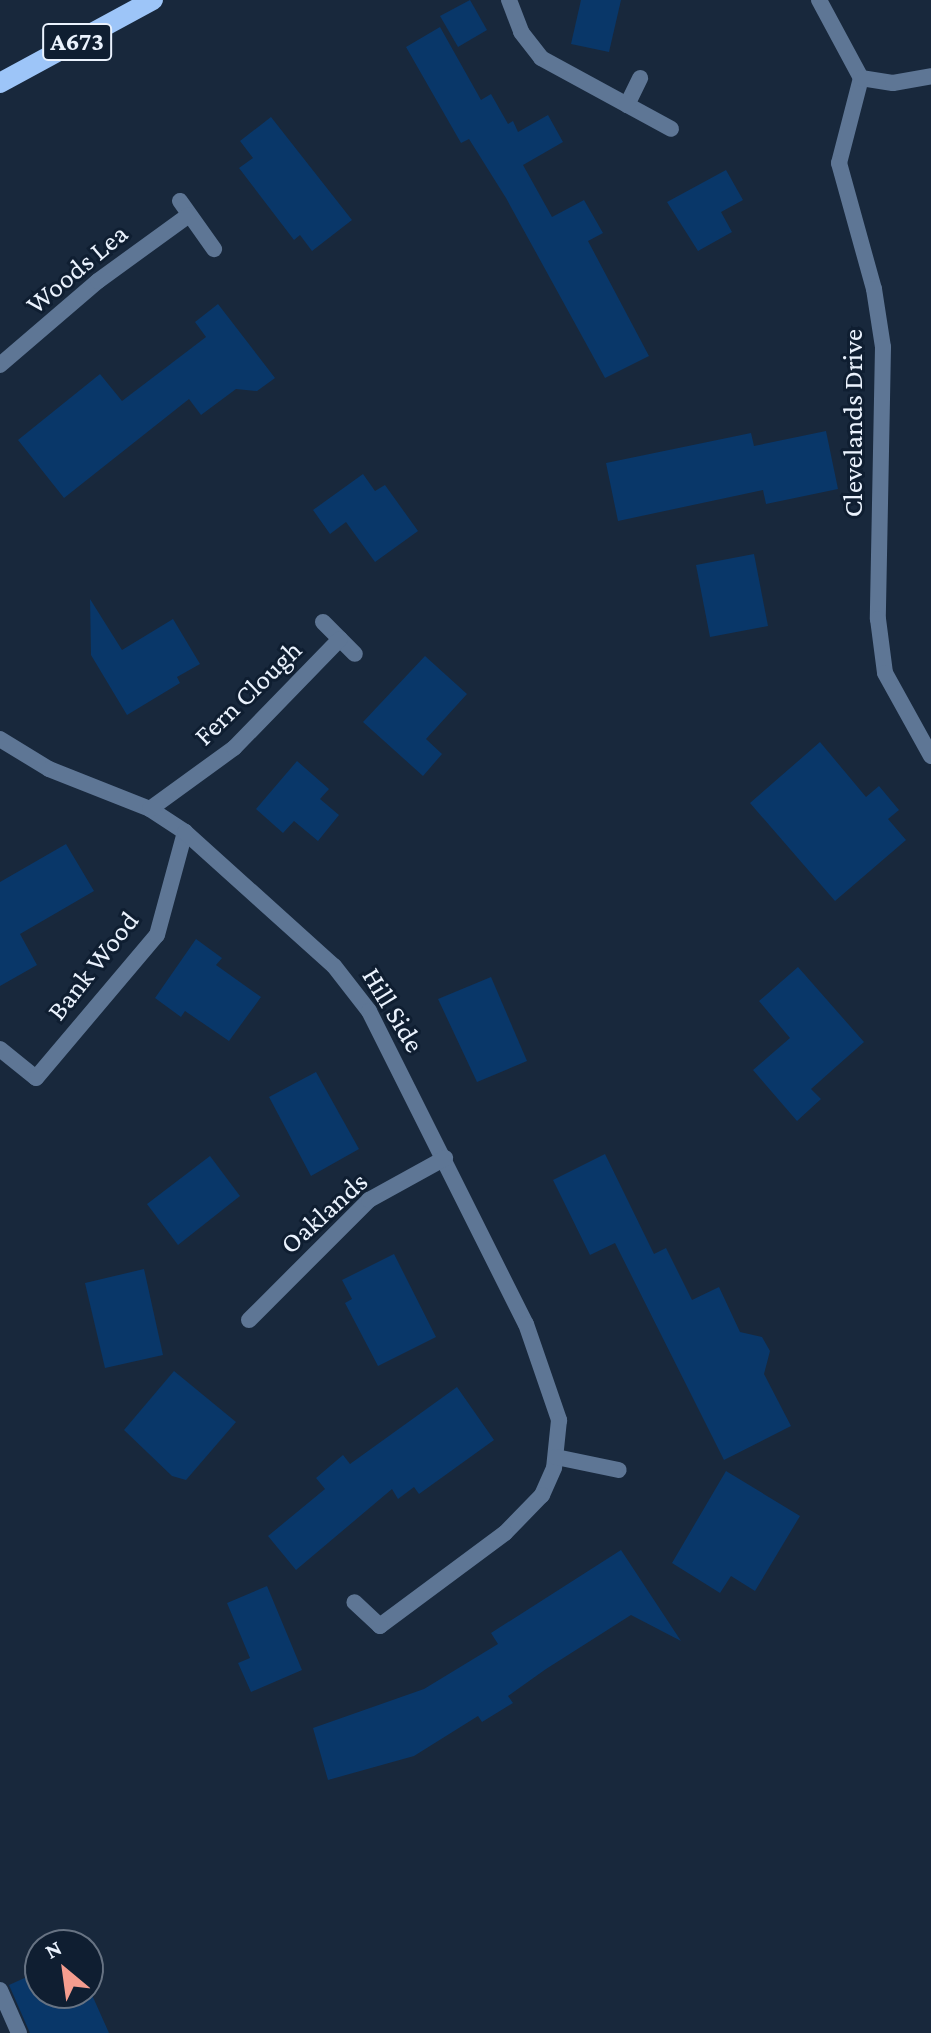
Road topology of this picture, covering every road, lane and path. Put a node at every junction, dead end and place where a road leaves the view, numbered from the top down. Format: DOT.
graph roads {
  1 [pos="153,0"];
  2 [pos="509,0"];
  3 [pos="819,0"];
  4 [pos="931,76"];
  5 [pos="640,78"];
  6 [pos="861,78"];
  7 [pos="0,83"];
  8 [pos="627,105"];
  9 [pos="671,129"];
  10 [pos="214,249"];
  11 [pos="0,365"];
  12 [pos="323,622"];
  13 [pos="340,639"];
  14 [pos="355,654"];
  15 [pos="0,739"];
  16 [pos="931,756"];
  17 [pos="150,809"];
  18 [pos="185,832"];
  19 [pos="0,1049"];
  20 [pos="445,1158"];
  21 [pos="250,1321"];
  22 [pos="556,1457"];
  23 [pos="619,1470"];
  24 [pos="354,1602"];
  25 [pos="0,1990"];
  26 [pos="14,2031"];
  1 -- 7 [label="main road, A673"];
  2 -- 8 [label="street"];
  3 -- 6 [label="street"];
  4 -- 6 [label="street"];
  5 -- 8 [label="street"];
  6 -- 16 [label="street, Clevelands Drive"];
  8 -- 9 [label="street"];
  10 -- 11 [label="street, Woods Lea"];
  12 -- 13 [label="street, Fern Clough"];
  13 -- 14 [label="street, Fern Clough"];
  13 -- 17 [label="street, Fern Clough"];
  15 -- 17 [label="street, Hill Side"];
  17 -- 18 [label="street, Hill Side"];
  18 -- 19 [label="street, Bank Wood"];
  18 -- 20 [label="street, Hill Side"];
  20 -- 21 [label="street, Oaklands"];
  20 -- 22 [label="street, Hill Side"];
  22 -- 23 [label="street"];
  22 -- 24 [label="street, Hill Side"];
  25 -- 26 [label="street"];
}
